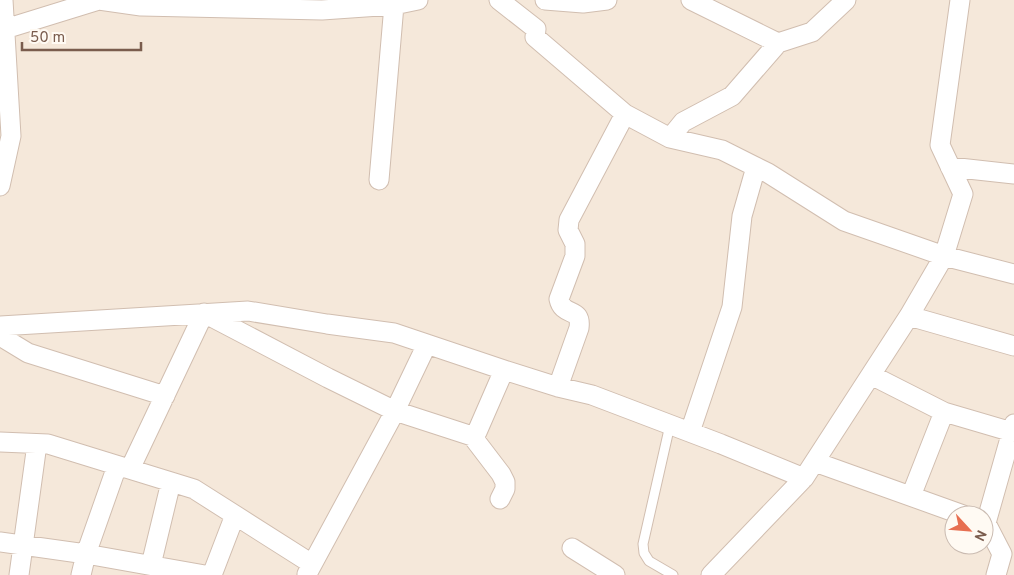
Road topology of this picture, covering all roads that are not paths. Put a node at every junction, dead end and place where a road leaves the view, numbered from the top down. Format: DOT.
graph roads {
  1 [pos="3,0"];
  2 [pos="99,0"];
  3 [pos="418,0"];
  4 [pos="500,0"];
  5 [pos="546,0"];
  6 [pos="607,0"];
  7 [pos="691,0"];
  8 [pos="846,0"];
  9 [pos="960,0"];
  10 [pos="394,5"];
  11 [pos="5,30"];
  12 [pos="778,43"];
  13 [pos="625,114"];
  14 [pos="670,138"];
  15 [pos="756,167"];
  16 [pos="950,167"];
  17 [pos="1014,174"];
  18 [pos="379,180"];
  19 [pos="0,186"];
  20 [pos="944,256"];
  21 [pos="1014,274"];
  22 [pos="204,314"];
  23 [pos="909,316"];
  24 [pos="0,326"];
  25 [pos="0,336"];
  26 [pos="427,344"];
  27 [pos="1014,346"];
  28 [pos="504,370"];
  29 [pos="871,375"];
  30 [pos="558,387"];
  31 [pos="165,396"];
  32 [pos="395,411"];
  33 [pos="944,412"];
  34 [pos="670,425"];
  35 [pos="1013,428"];
  36 [pos="690,432"];
  37 [pos="472,436"];
  38 [pos="0,442"];
  39 [pos="37,444"];
  40 [pos="815,462"];
  41 [pos="123,468"];
  42 [pos="804,478"];
  43 [pos="171,482"];
  44 [pos="911,496"];
  45 [pos="500,499"];
  46 [pos="990,505"];
  47 [pos="944,508"];
  48 [pos="235,515"];
  49 [pos="994,539"];
  50 [pos="0,542"];
  51 [pos="24,545"];
  52 [pos="572,548"];
  53 [pos="86,554"];
  54 [pos="161,569"];
  55 [pos="309,570"];
  56 [pos="19,575"];
  57 [pos="81,575"];
  58 [pos="205,575"];
  59 [pos="212,575"];
  60 [pos="616,575"];
  61 [pos="673,575"];
  62 [pos="711,575"];
  63 [pos="996,575"];
  1 -- 11 [label="street"];
  2 -- 10 [label="street"];
  2 -- 11 [label="street"];
  3 -- 10 [label="street"];
  4 -- 13 [label="street"];
  5 -- 6 [label="street"];
  7 -- 12 [label="street"];
  8 -- 12 [label="street"];
  9 -- 16 [label="street"];
  10 -- 18 [label="street"];
  11 -- 19 [label="street"];
  12 -- 14 [label="street"];
  13 -- 14 [label="street"];
  13 -- 30 [label="street"];
  14 -- 15 [label="street"];
  15 -- 20 [label="street"];
  15 -- 36 [label="street"];
  16 -- 17 [label="street"];
  16 -- 20 [label="street"];
  20 -- 21 [label="street"];
  20 -- 23 [label="street"];
  22 -- 24 [label="street"];
  22 -- 26 [label="street"];
  22 -- 31 [label="street"];
  22 -- 32 [label="street"];
  23 -- 27 [label="street"];
  23 -- 29 [label="street"];
  25 -- 31 [label="street"];
  26 -- 28 [label="street"];
  26 -- 32 [label="street"];
  28 -- 30 [label="street"];
  28 -- 37 [label="street"];
  29 -- 33 [label="street"];
  29 -- 40 [label="street"];
  30 -- 34 [label="street"];
  31 -- 41 [label="street"];
  32 -- 37 [label="street"];
  32 -- 55 [label="street"];
  33 -- 35 [label="street"];
  33 -- 44 [label="street"];
  34 -- 36 [label="street"];
  34 -- 61 [label="lane"];
  35 -- 46 [label="street"];
  36 -- 42 [label="street"];
  37 -- 45 [label="street"];
  38 -- 39 [label="street"];
  39 -- 41 [label="street"];
  39 -- 51 [label="street"];
  40 -- 42 [label="street"];
  40 -- 44 [label="street"];
  41 -- 43 [label="street"];
  41 -- 53 [label="street"];
  42 -- 62 [label="street"];
  43 -- 48 [label="street"];
  43 -- 54 [label="street"];
  44 -- 47 [label="street"];
  48 -- 55 [label="street"];
  48 -- 59 [label="street"];
  49 -- 63 [label="street"];
  50 -- 51 [label="street"];
  51 -- 53 [label="street"];
  51 -- 56 [label="street"];
  52 -- 60 [label="street"];
  53 -- 54 [label="street"];
  53 -- 57 [label="street"];
  54 -- 58 [label="street"];
}
